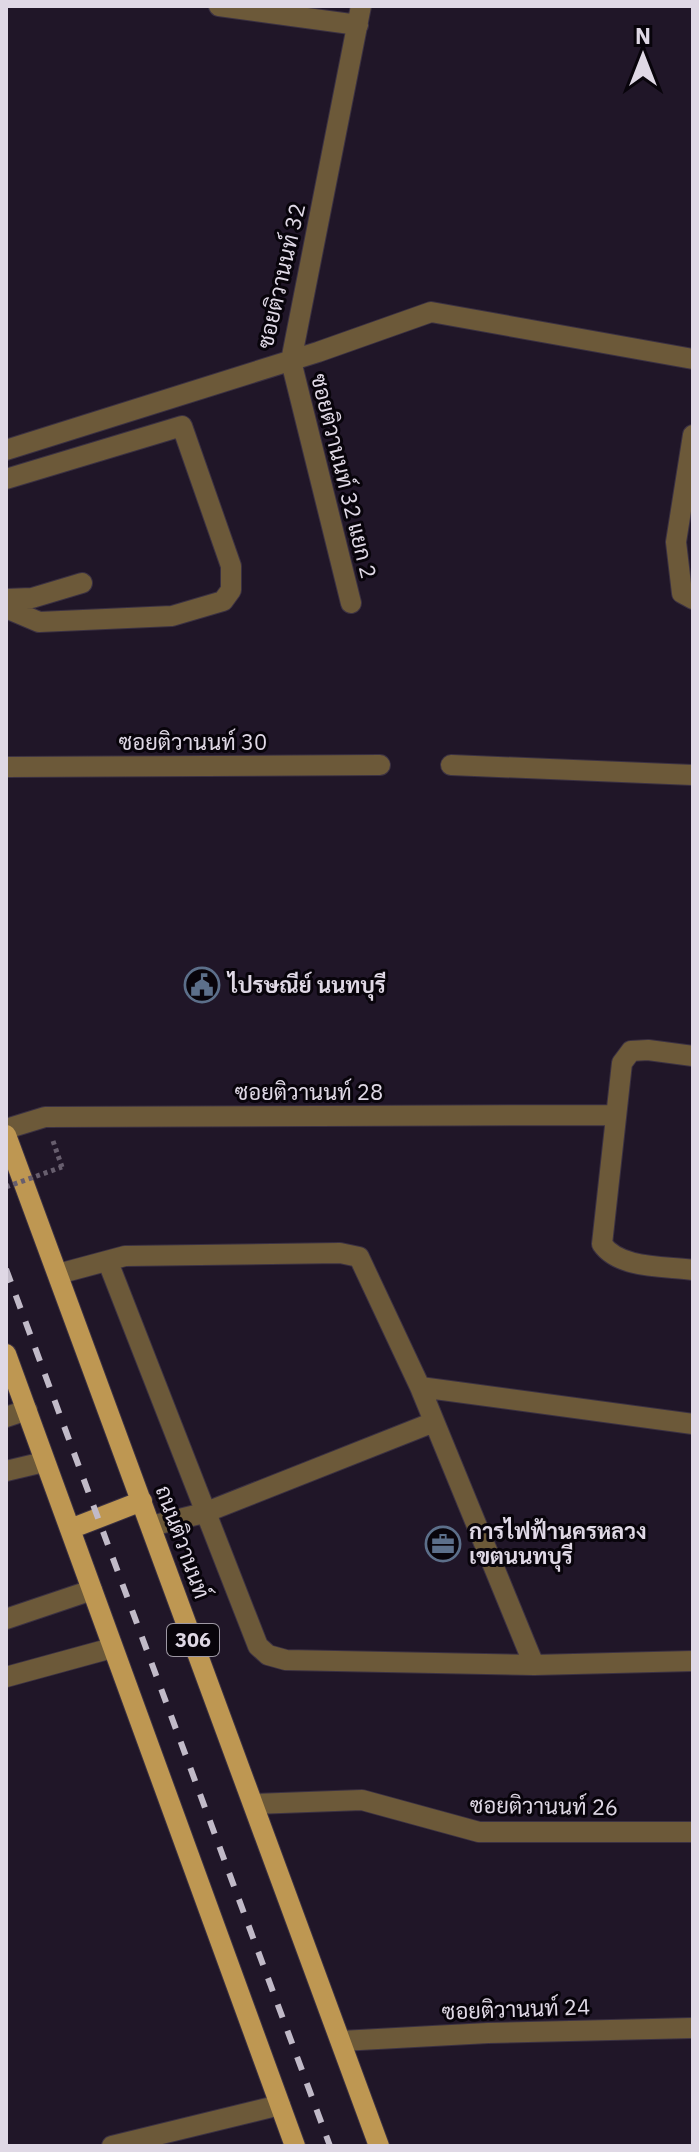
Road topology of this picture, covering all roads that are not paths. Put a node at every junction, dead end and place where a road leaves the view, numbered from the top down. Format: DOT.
graph roads {
  1 [pos="219,6"];
  2 [pos="359,16"];
  3 [pos="693,359"];
  4 [pos="291,361"];
  5 [pos="693,435"];
  6 [pos="6,450"];
  7 [pos="6,479"];
  8 [pos="82,583"];
  9 [pos="6,599"];
  10 [pos="693,599"];
  11 [pos="351,603"];
  12 [pos="6,608"];
  13 [pos="380,765"];
  14 [pos="451,765"];
  15 [pos="6,767"];
  16 [pos="693,775"];
  17 [pos="693,1056"];
  18 [pos="614,1115"];
  19 [pos="6,1132"];
  20 [pos="108,1262"];
  21 [pos="693,1270"];
  22 [pos="58,1274"];
  23 [pos="6,1354"];
  24 [pos="420,1387"];
  25 [pos="27,1410"];
  26 [pos="6,1417"];
  27 [pos="434,1422"];
  28 [pos="693,1424"];
  29 [pos="44,1462"];
  30 [pos="6,1471"];
  31 [pos="142,1501"];
  32 [pos="204,1513"];
  33 [pos="151,1526"];
  34 [pos="70,1529"];
  35 [pos="92,1590"];
  36 [pos="6,1619"];
  37 [pos="112,1648"];
  38 [pos="693,1661"];
  39 [pos="534,1665"];
  40 [pos="6,1677"];
  41 [pos="254,1804"];
  42 [pos="693,1832"];
  43 [pos="693,2028"];
  44 [pos="341,2041"];
  45 [pos="280,2105"];
  46 [pos="112,2146"];
  47 [pos="295,2146"];
  48 [pos="379,2146"];
  1 -- 2 [label="street"];
  2 -- 4 [label="street, ซอยติวานนท์ 32"];
  3 -- 4 [label="street"];
  4 -- 6 [label="street, ซอยติวานนท์ 32"];
  4 -- 11 [label="street, ซอยติวานนท์ 32 แยก 2"];
  5 -- 10 [label="street"];
  7 -- 12 [label="street"];
  8 -- 9 [label="street"];
  13 -- 15 [label="street, ซอยติวานนท์ 30"];
  14 -- 16 [label="street"];
  17 -- 18 [label="street"];
  18 -- 19 [label="street, ซอยติวานนท์ 28"];
  18 -- 21 [label="street"];
  19 -- 22 [label="main road, ถนนติวานนท์ / 306"];
  20 -- 22 [label="street"];
  20 -- 24 [label="street"];
  20 -- 32 [label="street"];
  22 -- 31 [label="main road, ถนนติวานนท์ / 306"];
  23 -- 25 [label="main road"];
  24 -- 27 [label="street"];
  24 -- 28 [label="street"];
  25 -- 26 [label="street"];
  25 -- 29 [label="main road"];
  27 -- 32 [label="street"];
  27 -- 39 [label="street"];
  29 -- 30 [label="street"];
  29 -- 34 [label="main road"];
  31 -- 33 [label="main road, ถนนติวานนท์ / 306"];
  31 -- 34 [label="main road"];
  32 -- 33 [label="street"];
  32 -- 39 [label="street"];
  33 -- 41 [label="main road, ถนนติวานนท์ / 306"];
  34 -- 35 [label="main road"];
  35 -- 36 [label="street"];
  35 -- 37 [label="main road"];
  37 -- 40 [label="street"];
  37 -- 45 [label="main road"];
  38 -- 39 [label="street"];
  41 -- 42 [label="street, ซอยติวานนท์ 26"];
  41 -- 44 [label="main road, ถนนติวานนท์ / 306"];
  43 -- 44 [label="street, ซอยติวานนท์ 24"];
  44 -- 48 [label="main road, ถนนติวานนท์ / 306"];
  45 -- 46 [label="street"];
  45 -- 47 [label="main road"];
}
